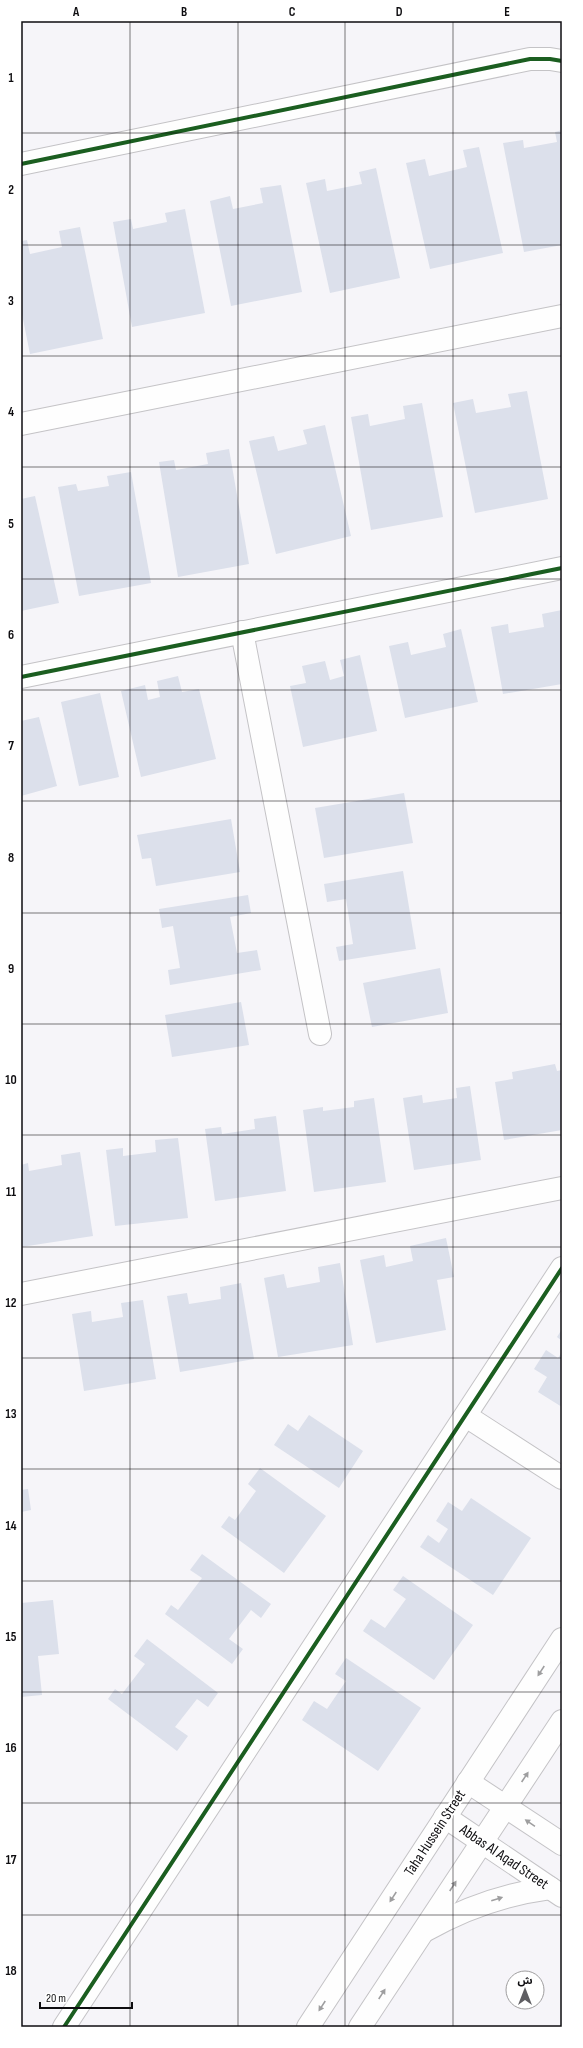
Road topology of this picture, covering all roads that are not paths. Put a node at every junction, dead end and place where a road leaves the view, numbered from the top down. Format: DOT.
graph roads {
  1 [pos="562,61"];
  2 [pos="21,164"];
  3 [pos="562,316"];
  4 [pos="21,424"];
  5 [pos="562,568"];
  6 [pos="242,632"];
  7 [pos="21,677"];
  8 [pos="320,1034"];
  9 [pos="562,1188"];
  10 [pos="562,1268"];
  11 [pos="21,1294"];
  12 [pos="466,1416"];
  13 [pos="562,1478"];
  14 [pos="562,1639"];
  15 [pos="562,1721"];
  16 [pos="468,1782"];
  17 [pos="505,1806"];
  18 [pos="445,1817"];
  19 [pos="482,1842"];
  20 [pos="562,1844"];
  21 [pos="556,1892"];
  22 [pos="423,1931"];
  23 [pos="64,2027"];
  24 [pos="308,2027"];
  25 [pos="360,2027"];
  1 -- 2 [label="street"];
  3 -- 4 [label="street"];
  5 -- 6 [label="street"];
  6 -- 7 [label="street"];
  6 -- 8 [label="street"];
  9 -- 11 [label="street"];
  10 -- 12 [label="street"];
  12 -- 13 [label="street"];
  12 -- 23 [label="street"];
  14 -- 16 [label="street, Taha Hussein Street, one-way"];
  17 -- 15 [label="street, one-way"];
  16 -- 17 [label="street"];
  16 -- 18 [label="street, Taha Hussein Street"];
  17 -- 19 [label="street"];
  20 -- 17 [label="street, one-way"];
  18 -- 19 [label="street, Abbas Al Aqad Street"];
  18 -- 24 [label="street, Taha Hussein Street, one-way"];
  19 -- 21 [label="street, Abbas Al Aqad Street"];
  22 -- 19 [label="street, one-way"];
  22 -- 21 [label="street, one-way"];
  25 -- 22 [label="street, one-way"];
}
